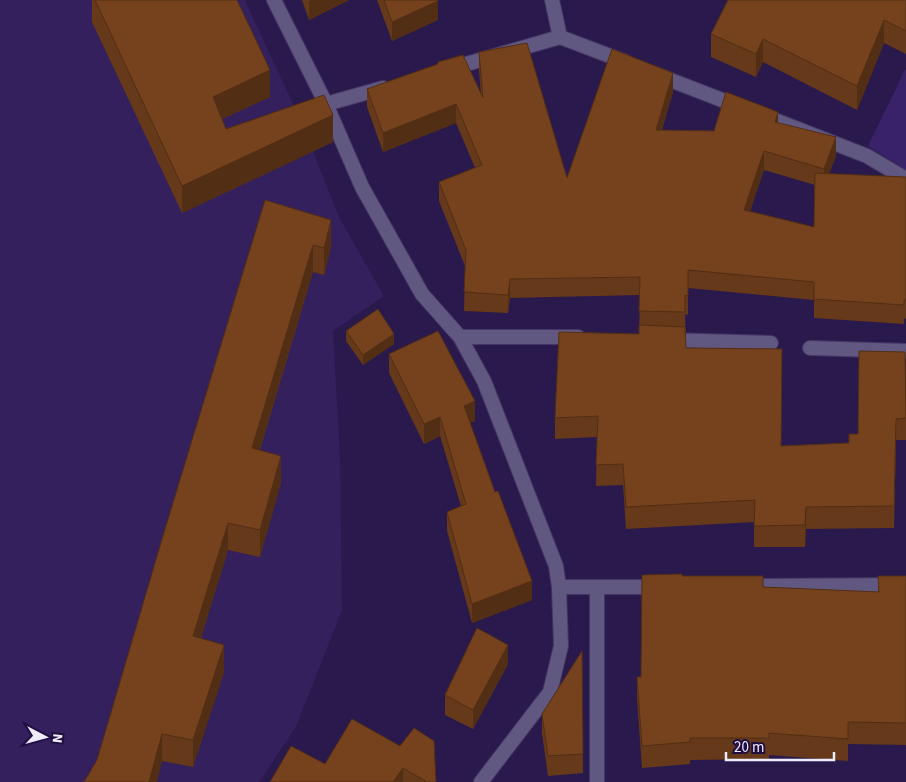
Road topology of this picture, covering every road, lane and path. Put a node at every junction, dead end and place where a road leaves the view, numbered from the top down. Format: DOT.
graph roads {
  1 [pos="274,0"];
  2 [pos="552,0"];
  3 [pos="560,37"];
  4 [pos="436,73"];
  5 [pos="399,83"];
  6 [pos="326,104"];
  7 [pos="906,179"];
  8 [pos="460,337"];
  9 [pos="587,337"];
  10 [pos="655,339"];
  11 [pos="771,344"];
  12 [pos="810,348"];
  13 [pos="906,351"];
  14 [pos="906,585"];
  15 [pos="677,586"];
  16 [pos="737,586"];
  17 [pos="559,587"];
  18 [pos="597,587"];
  19 [pos="481,782"];
  20 [pos="597,782"];
  1 -- 6 [label="street"];
  2 -- 3 [label="street"];
  3 -- 4 [label="street"];
  3 -- 7 [label="street"];
  5 -- 6 [label="street"];
  6 -- 8 [label="street"];
  8 -- 9 [label="street"];
  8 -- 17 [label="street"];
  10 -- 11 [label="street"];
  12 -- 13 [label="street"];
  14 -- 16 [label="street"];
  15 -- 18 [label="street"];
  17 -- 18 [label="street"];
  17 -- 19 [label="street"];
  18 -- 20 [label="street"];
}
